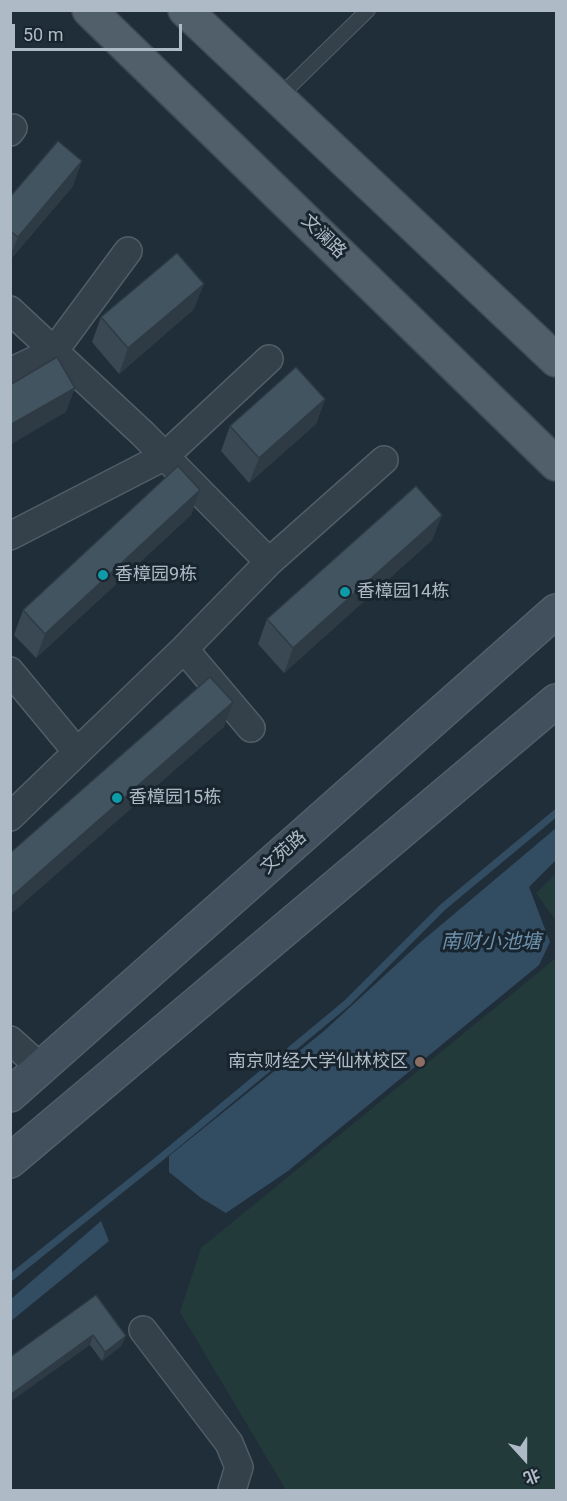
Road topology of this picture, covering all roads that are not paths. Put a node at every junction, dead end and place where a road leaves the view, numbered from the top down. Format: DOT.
graph roads {
  1 [pos="89,10"];
  2 [pos="185,10"];
  3 [pos="368,10"];
  4 [pos="278,98"];
  5 [pos="128,251"];
  6 [pos="10,310"];
  7 [pos="54,351"];
  8 [pos="269,358"];
  9 [pos="556,360"];
  10 [pos="10,372"];
  11 [pos="165,456"];
  12 [pos="384,460"];
  13 [pos="556,464"];
  14 [pos="10,536"];
  15 [pos="269,562"];
  16 [pos="556,611"];
  17 [pos="184,649"];
  18 [pos="10,671"];
  19 [pos="556,701"];
  20 [pos="250,728"];
  21 [pos="77,752"];
  22 [pos="10,817"];
  23 [pos="10,1040"];
  24 [pos="42,1068"];
  25 [pos="10,1095"];
  26 [pos="10,1161"];
  27 [pos="143,1330"];
  28 [pos="232,1490"];
  1 -- 13 [label="main road, 文澜路"];
  2 -- 4 [label="main road"];
  3 -- 4 [label="lane"];
  4 -- 9 [label="main road"];
  5 -- 7 [label="street"];
  6 -- 7 [label="street"];
  7 -- 10 [label="street"];
  7 -- 11 [label="street"];
  8 -- 11 [label="street"];
  11 -- 14 [label="street"];
  11 -- 15 [label="street"];
  12 -- 15 [label="street"];
  15 -- 17 [label="street"];
  16 -- 24 [label="main road, 文苑路"];
  17 -- 20 [label="street"];
  17 -- 21 [label="street"];
  18 -- 21 [label="street"];
  19 -- 26 [label="main road"];
  21 -- 22 [label="street"];
  23 -- 24 [label="street"];
  24 -- 25 [label="main road, 文苑路"];
  27 -- 28 [label="street"];
}
